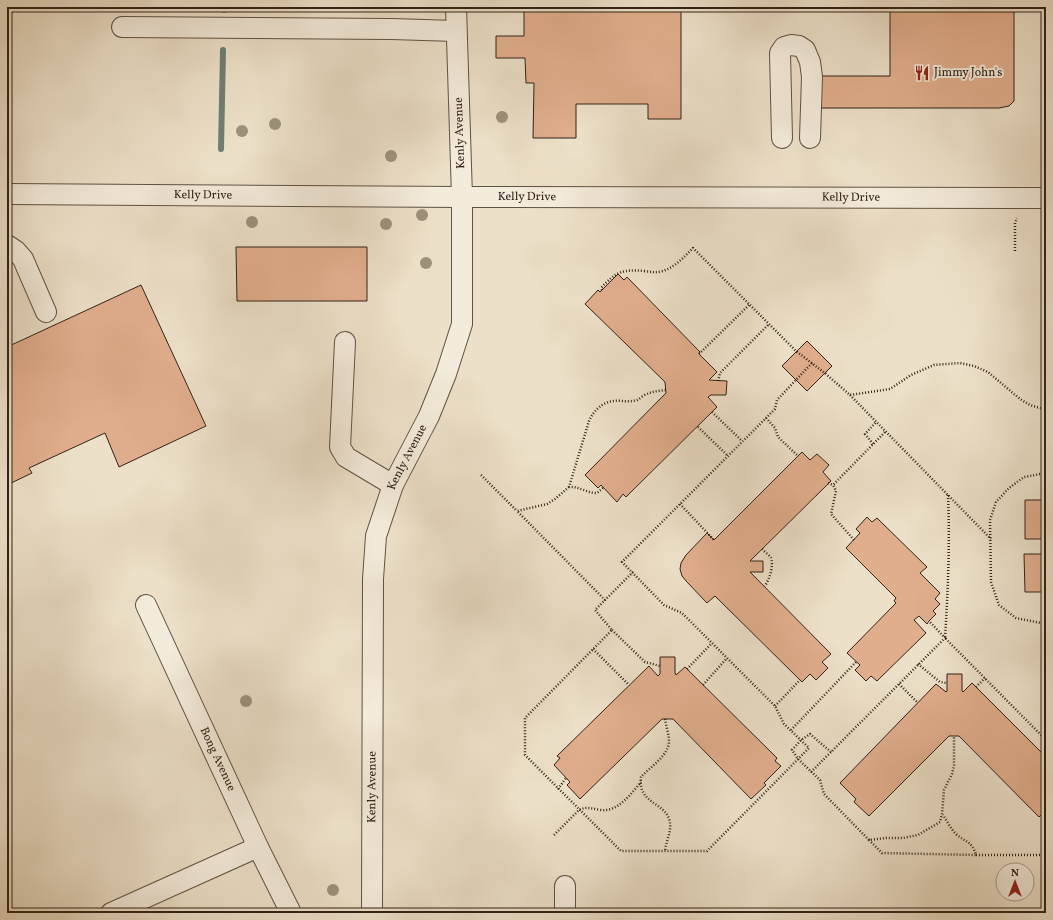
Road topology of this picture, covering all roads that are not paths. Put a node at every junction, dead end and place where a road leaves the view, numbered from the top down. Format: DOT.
graph roads {
  1 [pos="456,7"];
  2 [pos="122,27"];
  3 [pos="456,31"];
  4 [pos="782,138"];
  5 [pos="810,138"];
  6 [pos="7,194"];
  7 [pos="462,197"];
  8 [pos="1046,198"];
  9 [pos="7,245"];
  10 [pos="46,312"];
  11 [pos="345,342"];
  12 [pos="393,485"];
  13 [pos="146,605"];
  14 [pos="258,846"];
  15 [pos="565,886"];
  16 [pos="111,913"];
  17 [pos="291,913"];
  18 [pos="372,913"];
  19 [pos="565,913"];
  1 -- 3 [label="street, Kenly Avenue"];
  2 -- 3 [label="street"];
  3 -- 7 [label="street, Kenly Avenue"];
  4 -- 5 [label="street"];
  6 -- 7 [label="street, Kelly Drive"];
  7 -- 8 [label="street, Kelly Drive"];
  7 -- 12 [label="street, Kenly Avenue"];
  9 -- 10 [label="street"];
  11 -- 12 [label="street"];
  12 -- 18 [label="street, Kenly Avenue"];
  13 -- 14 [label="street, Bong Avenue"];
  14 -- 16 [label="street"];
  14 -- 17 [label="street, Bong Avenue"];
  15 -- 19 [label="street"];
}
